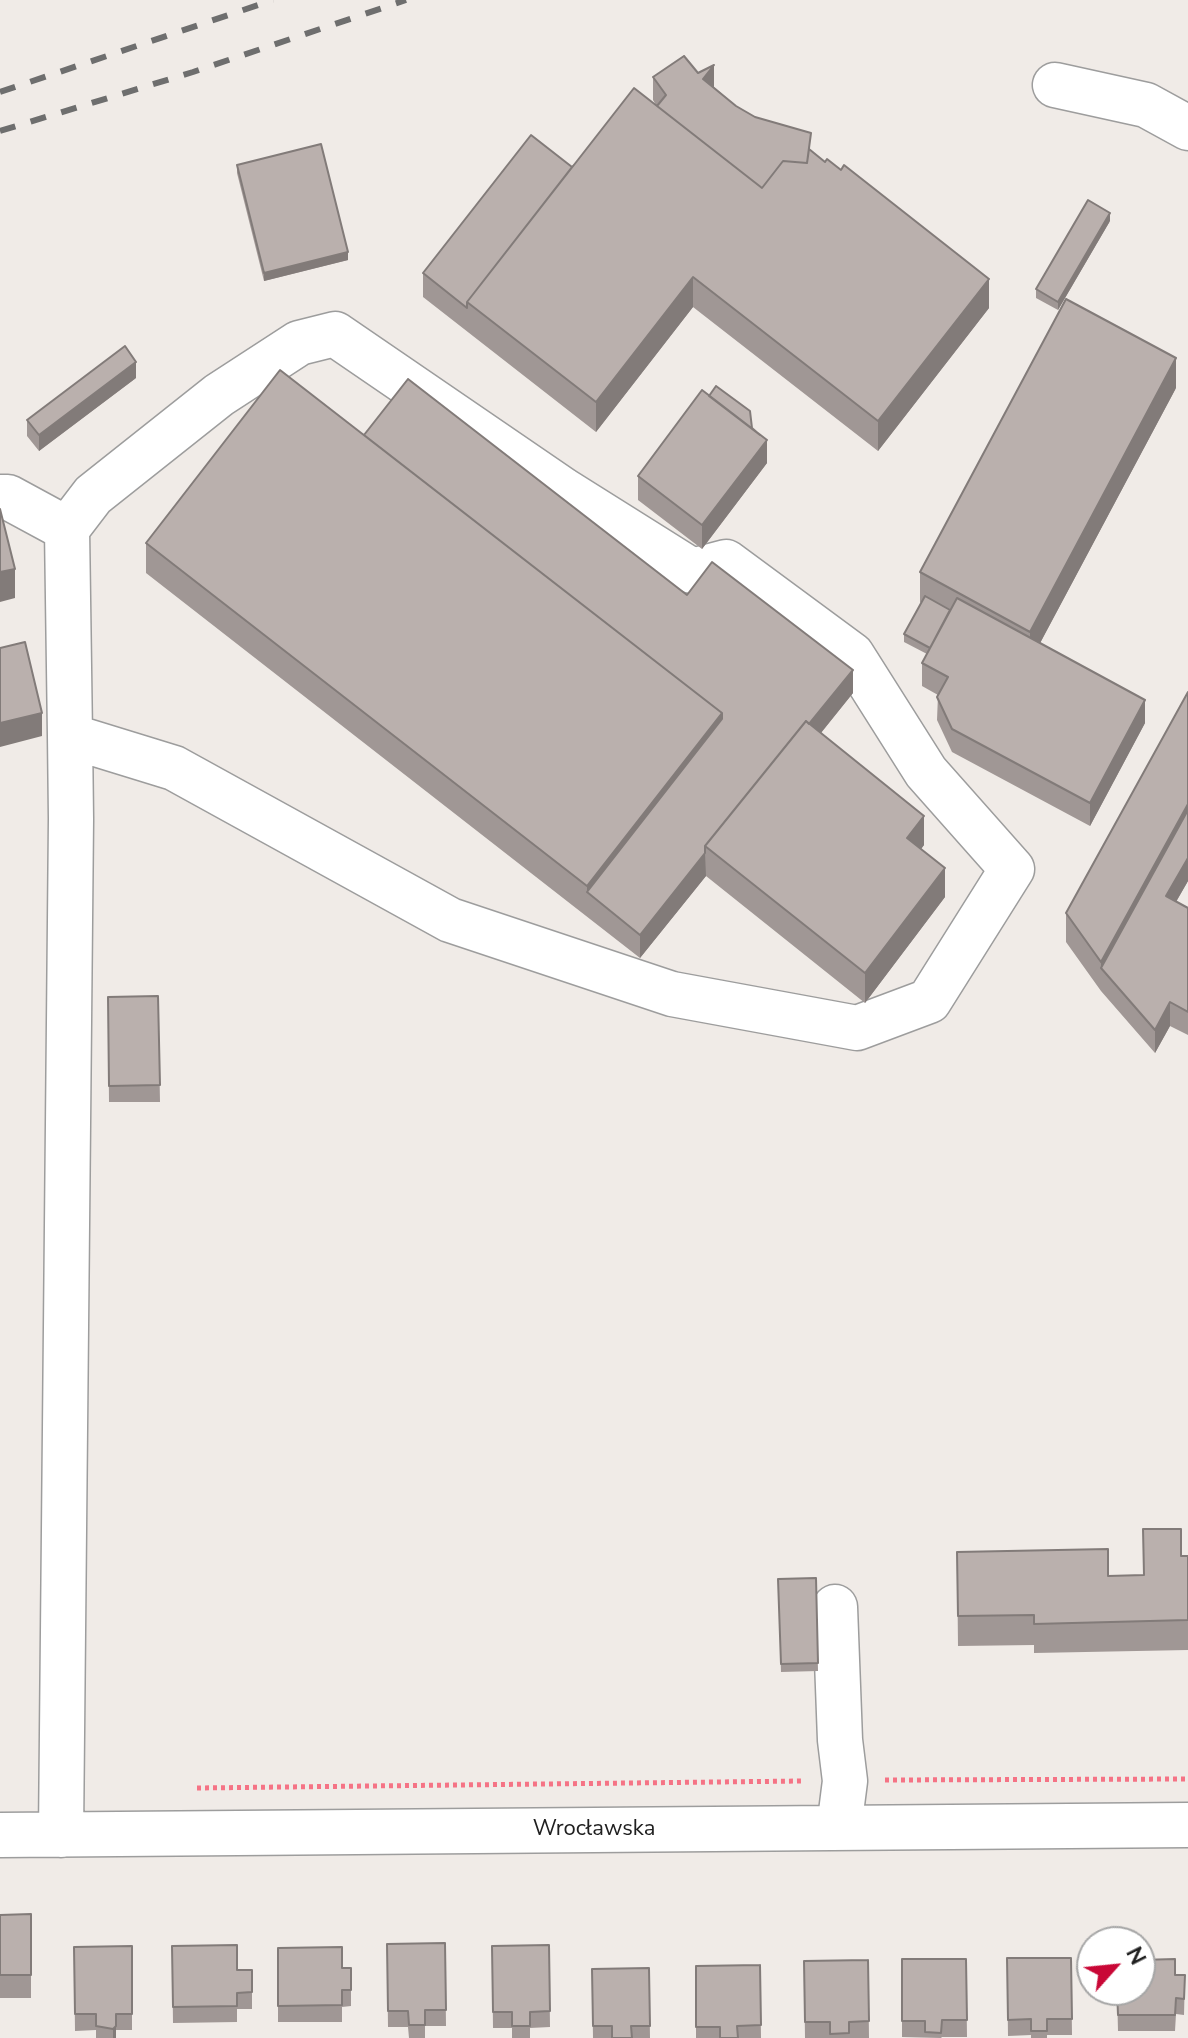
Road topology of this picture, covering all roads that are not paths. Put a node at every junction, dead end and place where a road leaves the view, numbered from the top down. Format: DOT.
graph roads {
  1 [pos="1055,85"];
  2 [pos="1188,128"];
  3 [pos="0,497"];
  4 [pos="67,529"];
  5 [pos="70,736"];
  6 [pos="835,1607"];
  7 [pos="1188,1825"];
  8 [pos="839,1828"];
  9 [pos="0,1835"];
  10 [pos="61,1835"];
  1 -- 2 [label="street"];
  3 -- 4 [label="street"];
  4 -- 5 [label="street"];
  4 -- 5 [label="street"];
  5 -- 10 [label="street"];
  6 -- 8 [label="street"];
  7 -- 8 [label="street, Wrocławska"];
  8 -- 10 [label="street, Wrocławska"];
  9 -- 10 [label="street, Wrocławska"];
}
